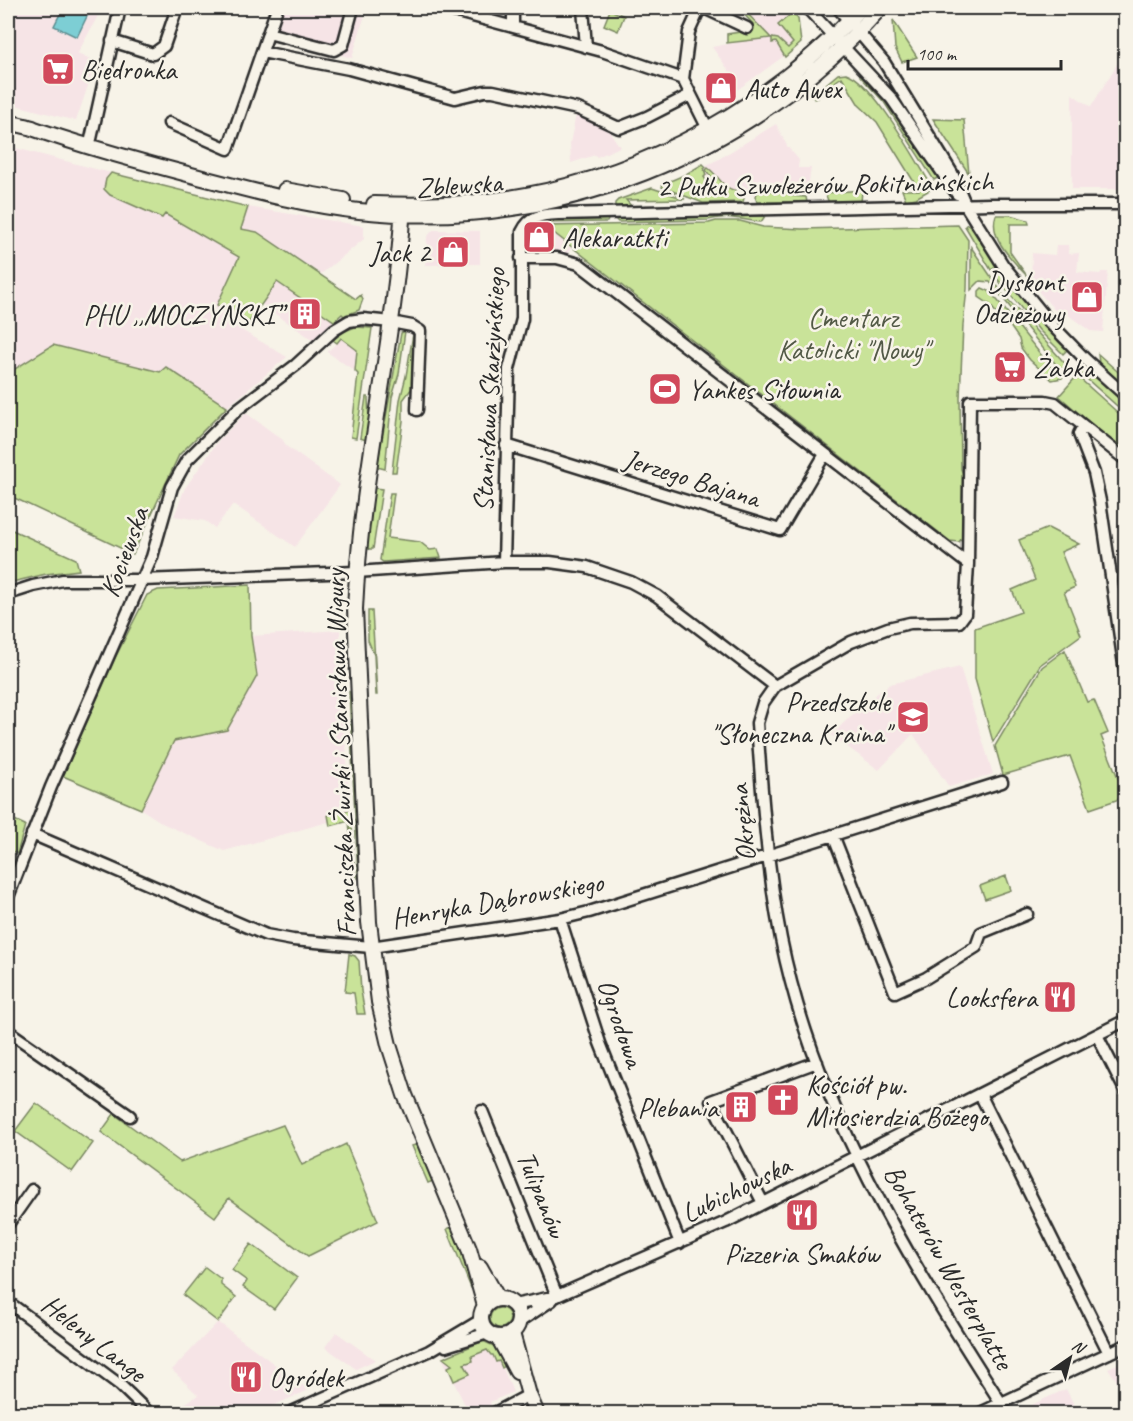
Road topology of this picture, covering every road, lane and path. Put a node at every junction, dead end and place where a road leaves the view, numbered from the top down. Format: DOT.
graph roads {
  1 [pos="120,8"];
  2 [pos="177,8"];
  3 [pos="277,8"];
  4 [pos="353,8"];
  5 [pos="443,8"];
  6 [pos="513,8"];
  7 [pos="583,8"];
  8 [pos="702,8"];
  9 [pos="807,8"];
  10 [pos="838,8"];
  11 [pos="861,8"];
  12 [pos="880,8"];
  13 [pos="850,20"];
  14 [pos="513,26"];
  15 [pos="747,28"];
  16 [pos="858,32"];
  17 [pos="268,33"];
  18 [pos="833,36"];
  19 [pos="112,41"];
  20 [pos="586,46"];
  21 [pos="843,46"];
  22 [pos="262,52"];
  23 [pos="683,79"];
  24 [pos="690,95"];
  25 [pos="8,122"];
  26 [pos="169,123"];
  27 [pos="26,126"];
  28 [pos="708,129"];
  29 [pos="91,139"];
  30 [pos="1125,204"];
  31 [pos="966,206"];
  32 [pos="403,209"];
  33 [pos="527,223"];
  34 [pos="521,258"];
  35 [pos="391,322"];
  36 [pos="1125,396"];
  37 [pos="417,410"];
  38 [pos="1083,426"];
  39 [pos="1101,440"];
  40 [pos="506,445"];
  41 [pos="825,454"];
  42 [pos="1087,455"];
  43 [pos="1125,460"];
  44 [pos="504,562"];
  45 [pos="968,564"];
  46 [pos="357,572"];
  47 [pos="142,580"];
  48 [pos="8,594"];
  49 [pos="1125,678"];
  50 [pos="775,686"];
  51 [pos="1002,782"];
  52 [pos="32,834"];
  53 [pos="833,835"];
  54 [pos="769,855"];
  55 [pos="8,897"];
  56 [pos="1027,914"];
  57 [pos="560,919"];
  58 [pos="371,947"];
  59 [pos="1125,1020"];
  60 [pos="8,1031"];
  61 [pos="1097,1035"];
  62 [pos="817,1062"];
  63 [pos="1125,1092"];
  64 [pos="980,1094"];
  65 [pos="482,1111"];
  66 [pos="130,1116"];
  67 [pos="857,1155"];
  68 [pos="32,1190"];
  69 [pos="764,1203"];
  70 [pos="8,1224"];
  71 [pos="680,1242"];
  72 [pos="469,1249"];
  73 [pos="557,1296"];
  74 [pos="498,1299"];
  75 [pos="8,1302"];
  76 [pos="514,1305"];
  77 [pos="485,1306"];
  78 [pos="481,1320"];
  79 [pos="516,1328"];
  80 [pos="493,1335"];
  81 [pos="1125,1345"];
  82 [pos="429,1351"];
  83 [pos="1109,1353"];
  84 [pos="529,1393"];
  85 [pos="1001,1403"];
  86 [pos="150,1413"];
  87 [pos="287,1413"];
  88 [pos="493,1413"];
  89 [pos="537,1413"];
  90 [pos="978,1413"];
  1 -- 19 [label="street"];
  2 -- 19 [label="street"];
  3 -- 17 [label="street"];
  4 -- 17 [label="street"];
  5 -- 14 [label="street"];
  6 -- 14 [label="street"];
  7 -- 20 [label="street"];
  8 -- 15 [label="street"];
  8 -- 23 [label="street"];
  9 -- 18 [label="street"];
  10 -- 13 [label="street"];
  11 -- 13 [label="main road, Zblewska"];
  12 -- 16 [label="main road, Zblewska"];
  13 -- 16 [label="street"];
  13 -- 18 [label="main road, Zblewska"];
  14 -- 20 [label="street"];
  16 -- 21 [label="main road, Zblewska"];
  16 -- 31 [label="street"];
  17 -- 22 [label="street"];
  18 -- 21 [label="street"];
  18 -- 28 [label="main road, Zblewska"];
  19 -- 29 [label="street"];
  20 -- 23 [label="street"];
  21 -- 31 [label="street"];
  21 -- 32 [label="main road, Zblewska"];
  22 -- 24 [label="street"];
  22 -- 26 [label="street"];
  23 -- 24 [label="street"];
  24 -- 28 [label="street"];
  25 -- 27 [label="main road, Zblewska"];
  27 -- 29 [label="main road, Zblewska"];
  27 -- 32 [label="main road, Zblewska"];
  28 -- 32 [label="main road, Zblewska"];
  29 -- 32 [label="main road, Zblewska"];
  30 -- 31 [label="street, 2 Pułku Szwoleżerów Rokitniańskich"];
  31 -- 33 [label="street, 2 Pułku Szwoleżerów Rokitniańskich"];
  31 -- 36 [label="street"];
  32 -- 35 [label="main road, Franciszka Żwirki i Stanisława Wigury"];
  33 -- 34 [label="street, Stanisława Skarżyńskiego"];
  34 -- 40 [label="street, Stanisława Skarżyńskiego"];
  34 -- 41 [label="street"];
  35 -- 37 [label="street, Kociewska"];
  35 -- 46 [label="main road, Franciszka Żwirki i Stanisława Wigury"];
  35 -- 47 [label="street, Kociewska"];
  38 -- 39 [label="street"];
  38 -- 42 [label="street"];
  38 -- 45 [label="street"];
  39 -- 42 [label="street"];
  39 -- 43 [label="street"];
  40 -- 41 [label="street, Jerzego Bajana"];
  40 -- 44 [label="street, Stanisława Skarżyńskiego"];
  41 -- 45 [label="street"];
  42 -- 49 [label="street"];
  44 -- 46 [label="street"];
  44 -- 50 [label="street"];
  45 -- 50 [label="street"];
  46 -- 47 [label="street"];
  46 -- 58 [label="main road, Franciszka Żwirki i Stanisława Wigury"];
  47 -- 48 [label="street"];
  47 -- 52 [label="street, Kociewska"];
  50 -- 54 [label="street, Okrężna"];
  51 -- 53 [label="street, Henryka Dąbrowskiego"];
  52 -- 55 [label="street, Kociewska"];
  52 -- 58 [label="street, Henryka Dąbrowskiego"];
  53 -- 54 [label="street, Henryka Dąbrowskiego"];
  53 -- 56 [label="street"];
  54 -- 57 [label="street, Henryka Dąbrowskiego"];
  54 -- 62 [label="street, Okrężna"];
  57 -- 58 [label="street, Henryka Dąbrowskiego"];
  57 -- 71 [label="street, Ogrodowa"];
  58 -- 72 [label="main road, Franciszka Żwirki i Stanisława Wigury"];
  59 -- 61 [label="street, Lubichowska"];
  60 -- 66 [label="street"];
  61 -- 63 [label="street"];
  61 -- 64 [label="street, Lubichowska"];
  62 -- 67 [label="street, Okrężna"];
  62 -- 69 [label="street"];
  64 -- 67 [label="street, Lubichowska"];
  64 -- 83 [label="street"];
  65 -- 73 [label="street, Tulipanów"];
  67 -- 69 [label="street, Lubichowska"];
  67 -- 85 [label="street, Bohaterów Westerplatte"];
  68 -- 70 [label="street"];
  69 -- 71 [label="street, Lubichowska"];
  71 -- 73 [label="street, Lubichowska"];
  72 -- 74 [label="main road, Franciszka Żwirki i Stanisława Wigury"];
  72 -- 77 [label="main road, Franciszka Żwirki i Stanisława Wigury"];
  73 -- 76 [label="street, Lubichowska"];
  73 -- 79 [label="street, Lubichowska"];
  74 -- 76 [label="main road"];
  74 -- 77 [label="main road"];
  75 -- 86 [label="street, Heleny Lange"];
  76 -- 79 [label="main road"];
  77 -- 78 [label="main road"];
  78 -- 80 [label="main road"];
  78 -- 82 [label="street"];
  79 -- 80 [label="main road"];
  79 -- 84 [label="main road"];
  80 -- 82 [label="street"];
  80 -- 84 [label="main road"];
  81 -- 83 [label="street"];
  82 -- 87 [label="street"];
  83 -- 85 [label="street"];
  84 -- 88 [label="street"];
  84 -- 89 [label="main road"];
  85 -- 90 [label="street"];
}
